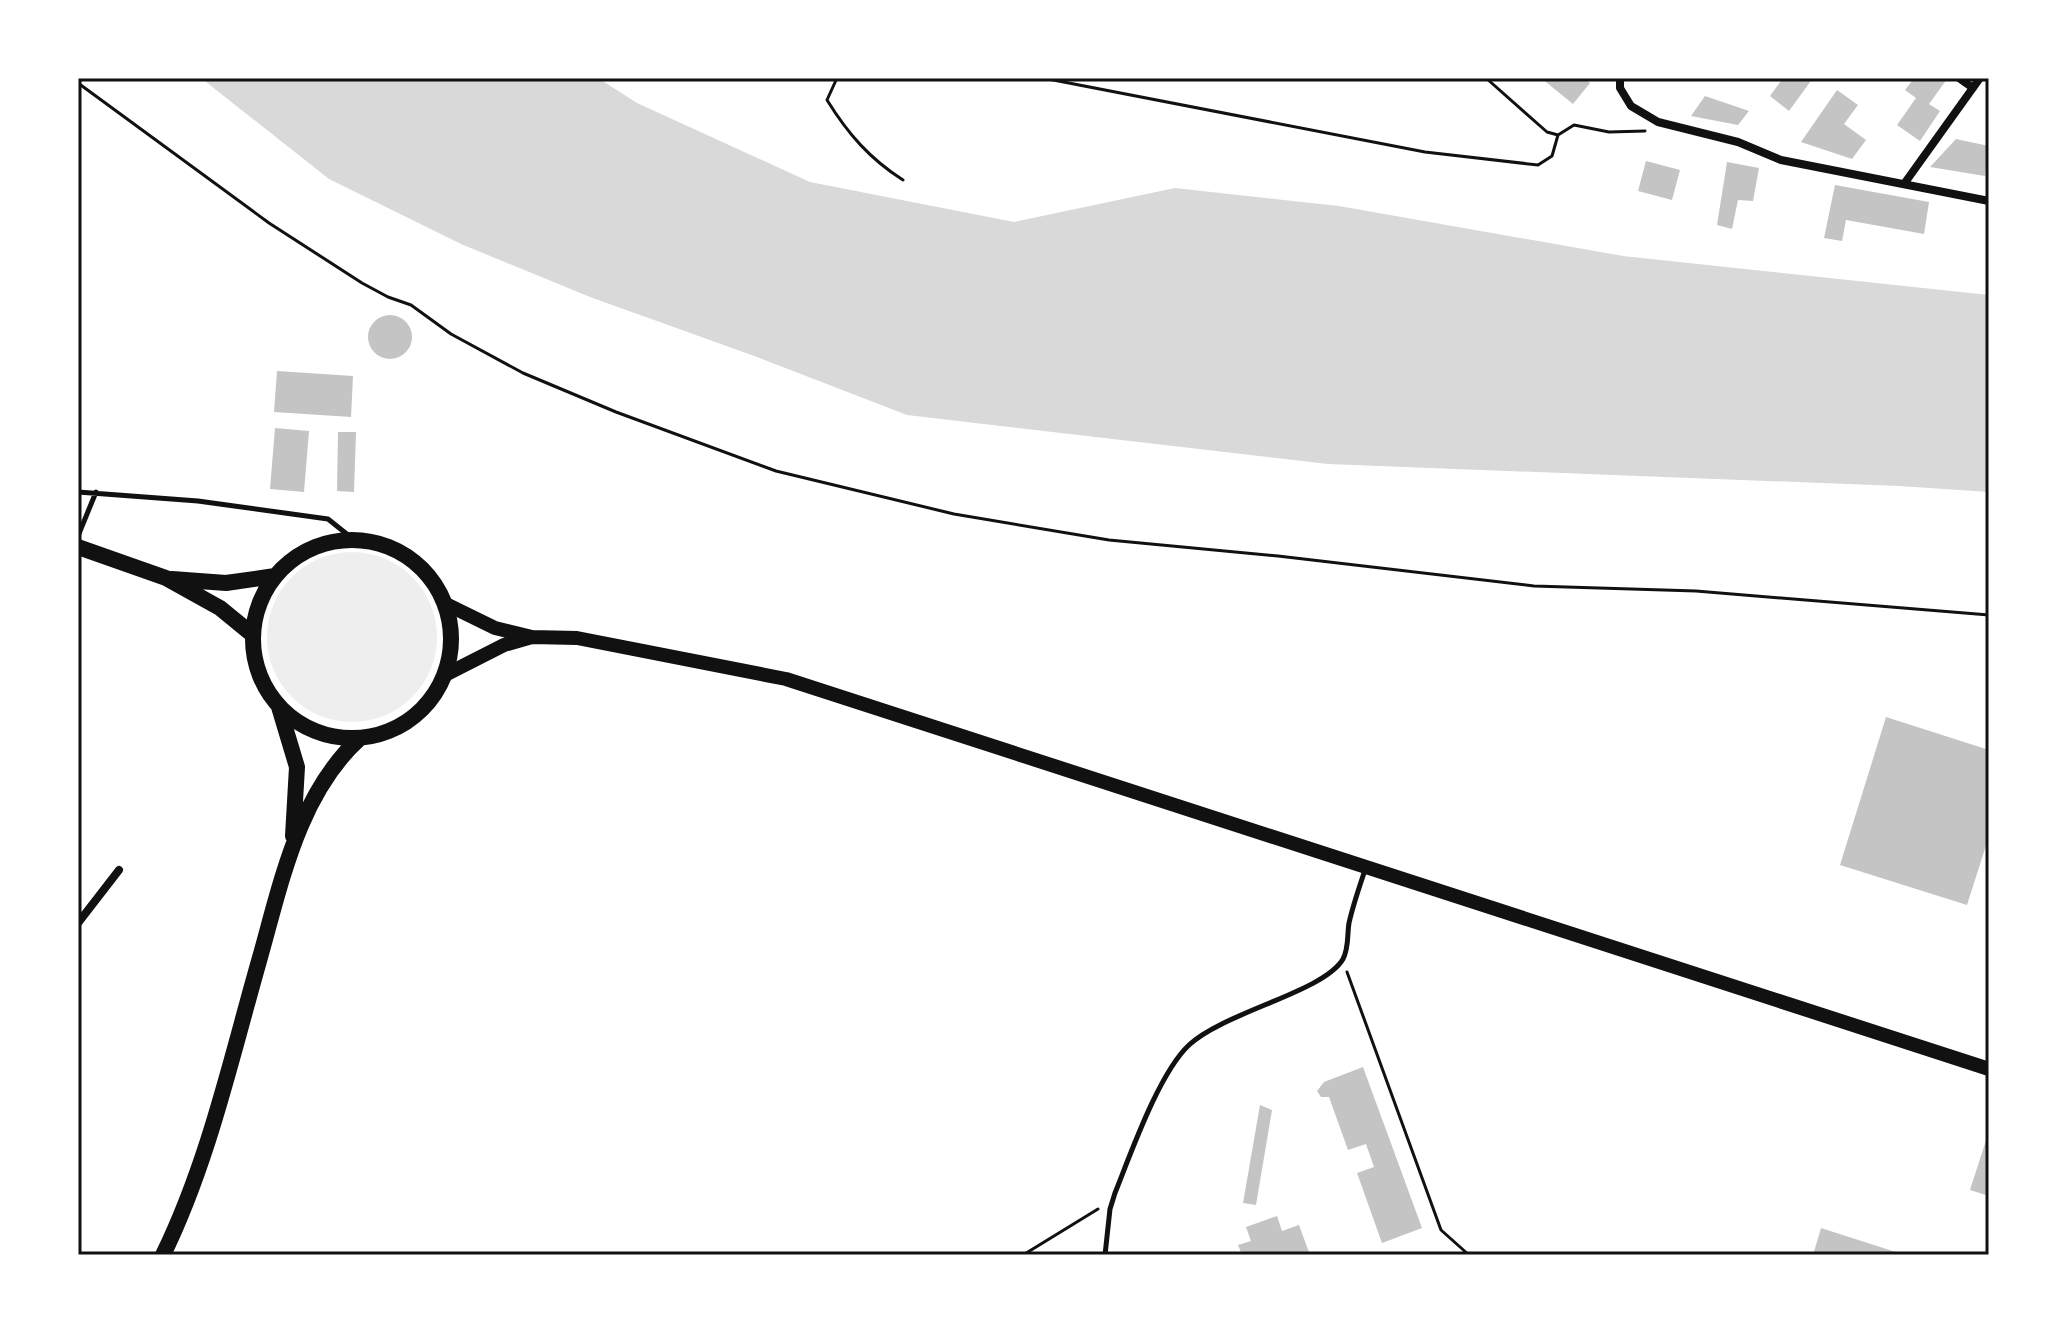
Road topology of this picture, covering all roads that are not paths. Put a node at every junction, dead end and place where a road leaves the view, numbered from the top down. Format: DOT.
graph roads {
  1 [pos="1620,78"];
  2 [pos="1959,78"];
  3 [pos="1980,78"];
  4 [pos="1973,88"];
  5 [pos="1904,184"];
  6 [pos="1989,201"];
  7 [pos="78,492"];
  8 [pos="96,492"];
  9 [pos="78,536"];
  10 [pos="353,539"];
  11 [pos="78,547"];
  12 [pos="275,576"];
  13 [pos="166,578"];
  14 [pos="446,604"];
  15 [pos="253,635"];
  16 [pos="532,637"];
  17 [pos="445,675"];
  18 [pos="278,706"];
  19 [pos="360,738"];
  20 [pos="292,846"];
  21 [pos="1366,865"];
  22 [pos="119,870"];
  23 [pos="78,923"];
  24 [pos="1989,1069"];
  25 [pos="1119,1182"];
  26 [pos="1104,1205"];
  27 [pos="163,1255"];
  28 [pos="1105,1255"];
  1 -- 5 [label="street"];
  2 -- 4 [label="street"];
  3 -- 4 [label="street"];
  4 -- 5 [label="street"];
  5 -- 6 [label="street"];
  7 -- 8 [label="lane"];
  8 -- 9 [label="lane"];
  8 -- 10 [label="lane"];
  10 -- 12 [label="main road"];
  10 -- 14 [label="main road"];
  11 -- 13 [label="main road"];
  12 -- 13 [label="main road"];
  12 -- 15 [label="main road"];
  13 -- 15 [label="main road"];
  14 -- 16 [label="main road"];
  14 -- 17 [label="main road"];
  15 -- 18 [label="main road"];
  16 -- 17 [label="main road"];
  16 -- 21 [label="main road"];
  17 -- 19 [label="main road"];
  18 -- 19 [label="main road"];
  18 -- 20 [label="main road"];
  19 -- 20 [label="main road"];
  20 -- 27 [label="main road"];
  21 -- 24 [label="main road"];
  21 -- 25 [label="lane"];
  22 -- 23 [label="street"];
  25 -- 26 [label="lane"];
  25 -- 28 [label="lane"];
}
